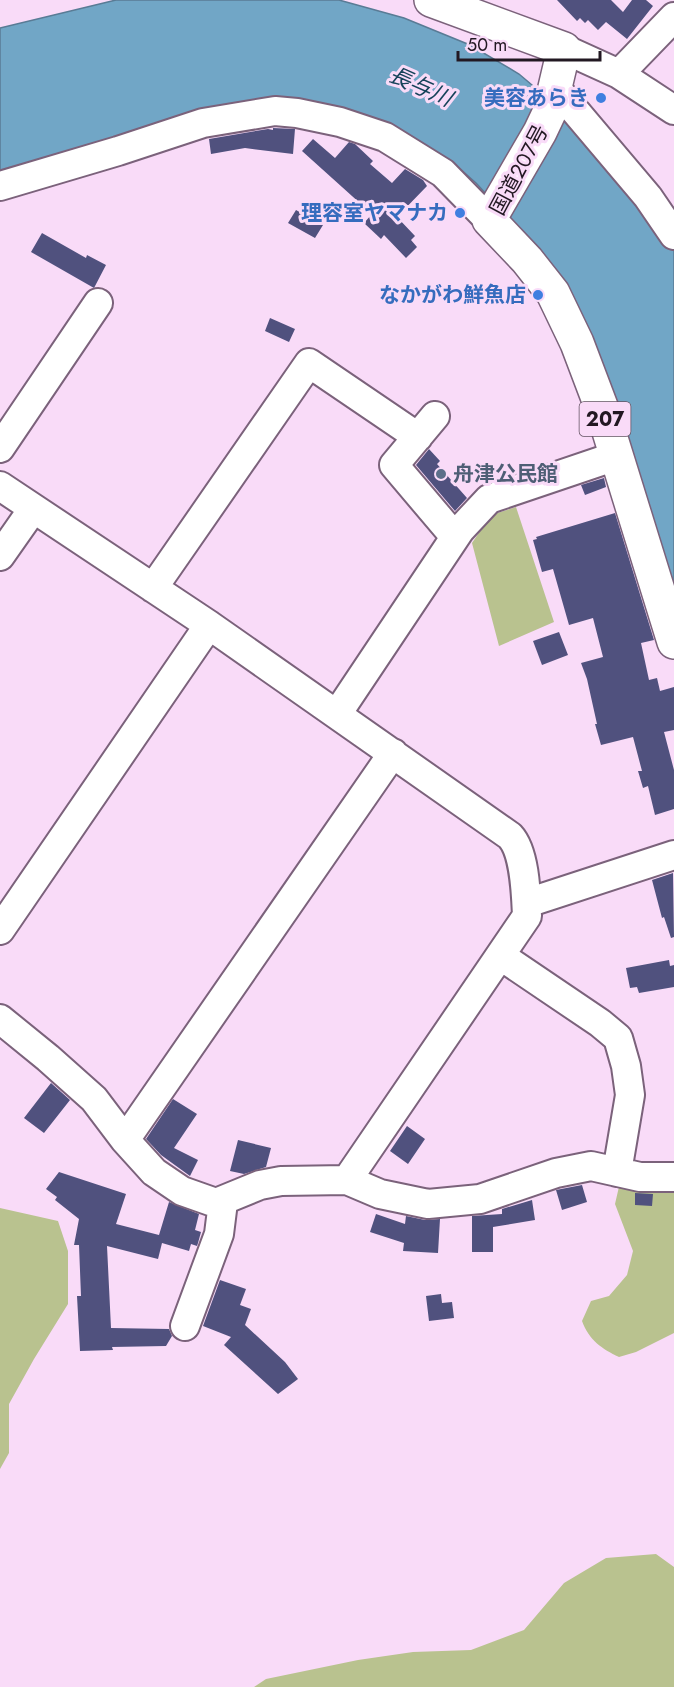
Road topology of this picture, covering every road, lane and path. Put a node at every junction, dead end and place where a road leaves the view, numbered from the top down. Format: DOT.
graph roads {
  1 [pos="431,0"];
  2 [pos="668,0"];
  3 [pos="674,7"];
  4 [pos="674,17"];
  5 [pos="564,49"];
  6 [pos="619,74"];
  7 [pos="553,94"];
  8 [pos="674,110"];
  9 [pos="0,186"];
  10 [pos="491,215"];
  11 [pos="674,235"];
  12 [pos="98,303"];
  13 [pos="0,448"];
  14 [pos="616,456"];
  15 [pos="0,486"];
  16 [pos="33,509"];
  17 [pos="455,537"];
  18 [pos="0,556"];
  19 [pos="153,588"];
  20 [pos="209,625"];
  21 [pos="674,642"];
  22 [pos="337,714"];
  23 [pos="393,753"];
  24 [pos="674,855"];
  25 [pos="527,903"];
  26 [pos="0,930"];
  27 [pos="501,956"];
  28 [pos="0,1019"];
  29 [pos="125,1140"];
  30 [pos="617,1172"];
  31 [pos="674,1177"];
  32 [pos="347,1180"];
  33 [pos="223,1202"];
  34 [pos="186,1326"];
  1 -- 5 [label="highway"];
  2 -- 3 [label="street"];
  4 -- 6 [label="street"];
  5 -- 6 [label="street"];
  5 -- 7 [label="highway, 国道207号"];
  6 -- 8 [label="street"];
  7 -- 10 [label="highway, 国道207号"];
  7 -- 11 [label="street"];
  9 -- 10 [label="street"];
  10 -- 14 [label="highway, 国道207号 / 207"];
  12 -- 13 [label="street"];
  14 -- 17 [label="street"];
  14 -- 21 [label="highway, 国道207号 / 207"];
  15 -- 16 [label="street"];
  16 -- 18 [label="street"];
  16 -- 19 [label="street"];
  17 -- 19 [label="street"];
  17 -- 22 [label="street"];
  19 -- 20 [label="street"];
  20 -- 22 [label="street"];
  20 -- 26 [label="street"];
  22 -- 23 [label="street"];
  23 -- 25 [label="street"];
  23 -- 29 [label="street"];
  24 -- 25 [label="street"];
  25 -- 27 [label="street"];
  27 -- 30 [label="street"];
  27 -- 32 [label="street"];
  28 -- 29 [label="street"];
  29 -- 33 [label="street"];
  30 -- 31 [label="street"];
  30 -- 32 [label="street"];
  32 -- 33 [label="street"];
  33 -- 34 [label="street"];
}
